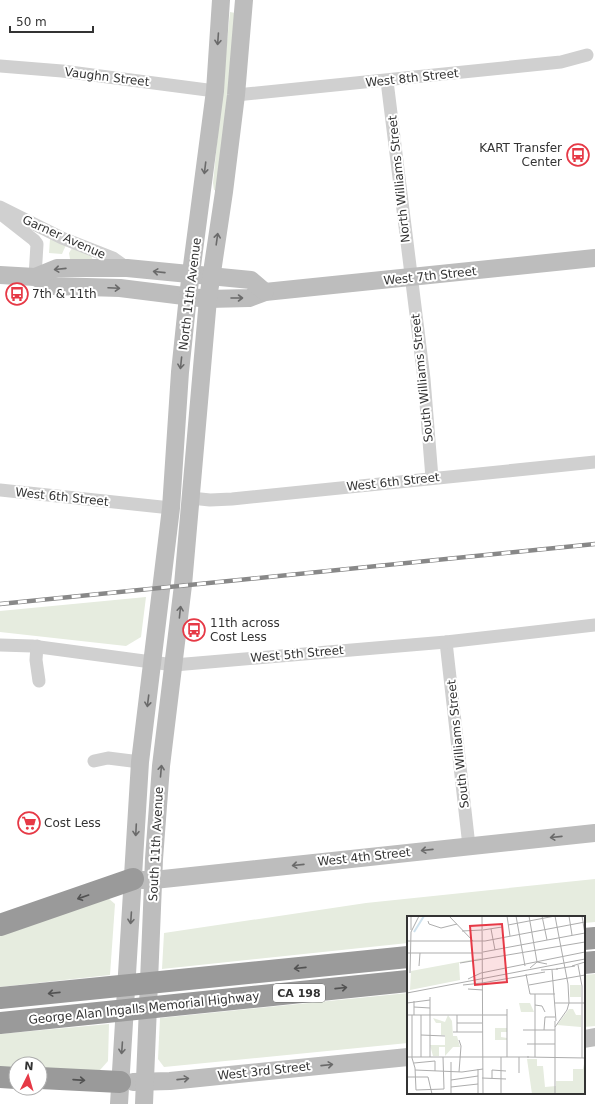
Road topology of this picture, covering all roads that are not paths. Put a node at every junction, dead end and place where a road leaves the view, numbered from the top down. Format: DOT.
graph roads {
  1 [pos="221,0"];
  2 [pos="244,0"];
  3 [pos="587,55"];
  4 [pos="0,66"];
  5 [pos="387,81"];
  6 [pos="215,91"];
  7 [pos="236,95"];
  8 [pos="0,207"];
  9 [pos="0,213"];
  10 [pos="595,258"];
  11 [pos="127,268"];
  12 [pos="0,275"];
  13 [pos="191,275"];
  14 [pos="35,277"];
  15 [pos="212,277"];
  16 [pos="411,278"];
  17 [pos="265,292"];
  18 [pos="188,296"];
  19 [pos="208,298"];
  20 [pos="179,396"];
  21 [pos="595,462"];
  22 [pos="432,478"];
  23 [pos="0,490"];
  24 [pos="191,498"];
  25 [pos="171,508"];
  26 [pos="184,577"];
  27 [pos="162,588"];
  28 [pos="595,625"];
  29 [pos="446,642"];
  30 [pos="0,645"];
  31 [pos="37,646"];
  32 [pos="152,662"];
  33 [pos="174,665"];
  34 [pos="39,681"];
  35 [pos="94,761"];
  36 [pos="140,762"];
  37 [pos="595,833"];
  38 [pos="469,846"];
  39 [pos="144,880"];
  40 [pos="0,925"];
  41 [pos="595,938"];
  42 [pos="585,939"];
  43 [pos="407,957"];
  44 [pos="595,962"];
  45 [pos="585,963"];
  46 [pos="407,981"];
  47 [pos="0,998"];
  48 [pos="0,1023"];
  49 [pos="595,1037"];
  50 [pos="585,1039"];
  51 [pos="407,1057"];
  52 [pos="48,1078"];
  53 [pos="145,1081"];
  54 [pos="120,1082"];
  55 [pos="119,1104"];
  56 [pos="144,1104"];
  1 -- 6 [label="main road, North 11th Avenue, one-way"];
  2 -- 7 [label="main road, North 11th Avenue"];
  3 -- 5 [label="street, West 8th Street"];
  4 -- 6 [label="street, Vaughn Street"];
  5 -- 7 [label="street, West 8th Street"];
  5 -- 16 [label="street, North Williams Street"];
  6 -- 13 [label="main road, North 11th Avenue, one-way"];
  15 -- 7 [label="main road, North 11th Avenue, one-way"];
  8 -- 11 [label="street, Garner Avenue"];
  9 -- 14 [label="street, Garner Avenue"];
  10 -- 16 [label="main road, West 7th Street"];
  13 -- 11 [label="main road, West 7th Street, one-way"];
  11 -- 14 [label="main road, West 7th Street, one-way"];
  12 -- 14 [label="main road, West 7th Street"];
  13 -- 15 [label="main road, West 7th Street"];
  13 -- 18 [label="main road, North 11th Avenue"];
  14 -- 18 [label="main road, West 7th Street, one-way"];
  15 -- 17 [label="main road, West 7th Street"];
  15 -- 19 [label="main road, North 11th Avenue"];
  16 -- 17 [label="main road, West 7th Street"];
  16 -- 22 [label="street, South Williams Street"];
  19 -- 17 [label="main road, West 7th Street, one-way"];
  18 -- 19 [label="main road, West 7th Street"];
  18 -- 20 [label="main road, North 11th Avenue, one-way"];
  19 -- 24 [label="main road, North 11th Avenue"];
  20 -- 24 [label="main road"];
  20 -- 25 [label="main road, North 11th Avenue"];
  21 -- 22 [label="street, West 6th Street"];
  22 -- 24 [label="street, West 6th Street"];
  23 -- 25 [label="street, West 6th Street"];
  24 -- 26 [label="main road, North 11th Avenue"];
  25 -- 26 [label="main road"];
  25 -- 27 [label="main road, North 11th Avenue"];
  33 -- 26 [label="main road, South 11th Avenue, one-way"];
  27 -- 32 [label="main road, South 11th Avenue"];
  28 -- 29 [label="street, West 5th Street"];
  29 -- 33 [label="street, West 5th Street"];
  29 -- 38 [label="street, South Williams Street"];
  30 -- 31 [label="street, West 5th Street"];
  31 -- 32 [label="street, West 5th Street"];
  31 -- 34 [label="street"];
  32 -- 33 [label="street, West 5th Street"];
  32 -- 36 [label="main road, South 11th Avenue, one-way"];
  39 -- 33 [label="main road, South 11th Avenue, one-way"];
  35 -- 36 [label="street"];
  36 -- 39 [label="main road, South 11th Avenue, one-way"];
  37 -- 38 [label="main road, West 4th Street, one-way"];
  38 -- 39 [label="main road, West 4th Street, one-way"];
  39 -- 40 [label="highway, one-way"];
  39 -- 53 [label="main road, South 11th Avenue"];
  39 -- 54 [label="main road, South 11th Avenue, one-way"];
  41 -- 42 [label="highway"];
  43 -- 47 [label="highway, George Alan Ingalls Memorial Highway / CA 198, one-way"];
  44 -- 45 [label="highway"];
  48 -- 46 [label="highway, George Alan Ingalls Memorial Highway / CA 198, one-way"];
  49 -- 50 [label="main road"];
  53 -- 51 [label="main road, West 3rd Street, one-way"];
  52 -- 54 [label="highway, one-way"];
  53 -- 54 [label="main road, West 3rd Street"];
  53 -- 56 [label="main road, South 11th Avenue"];
  54 -- 55 [label="main road, South 11th Avenue"];
}
